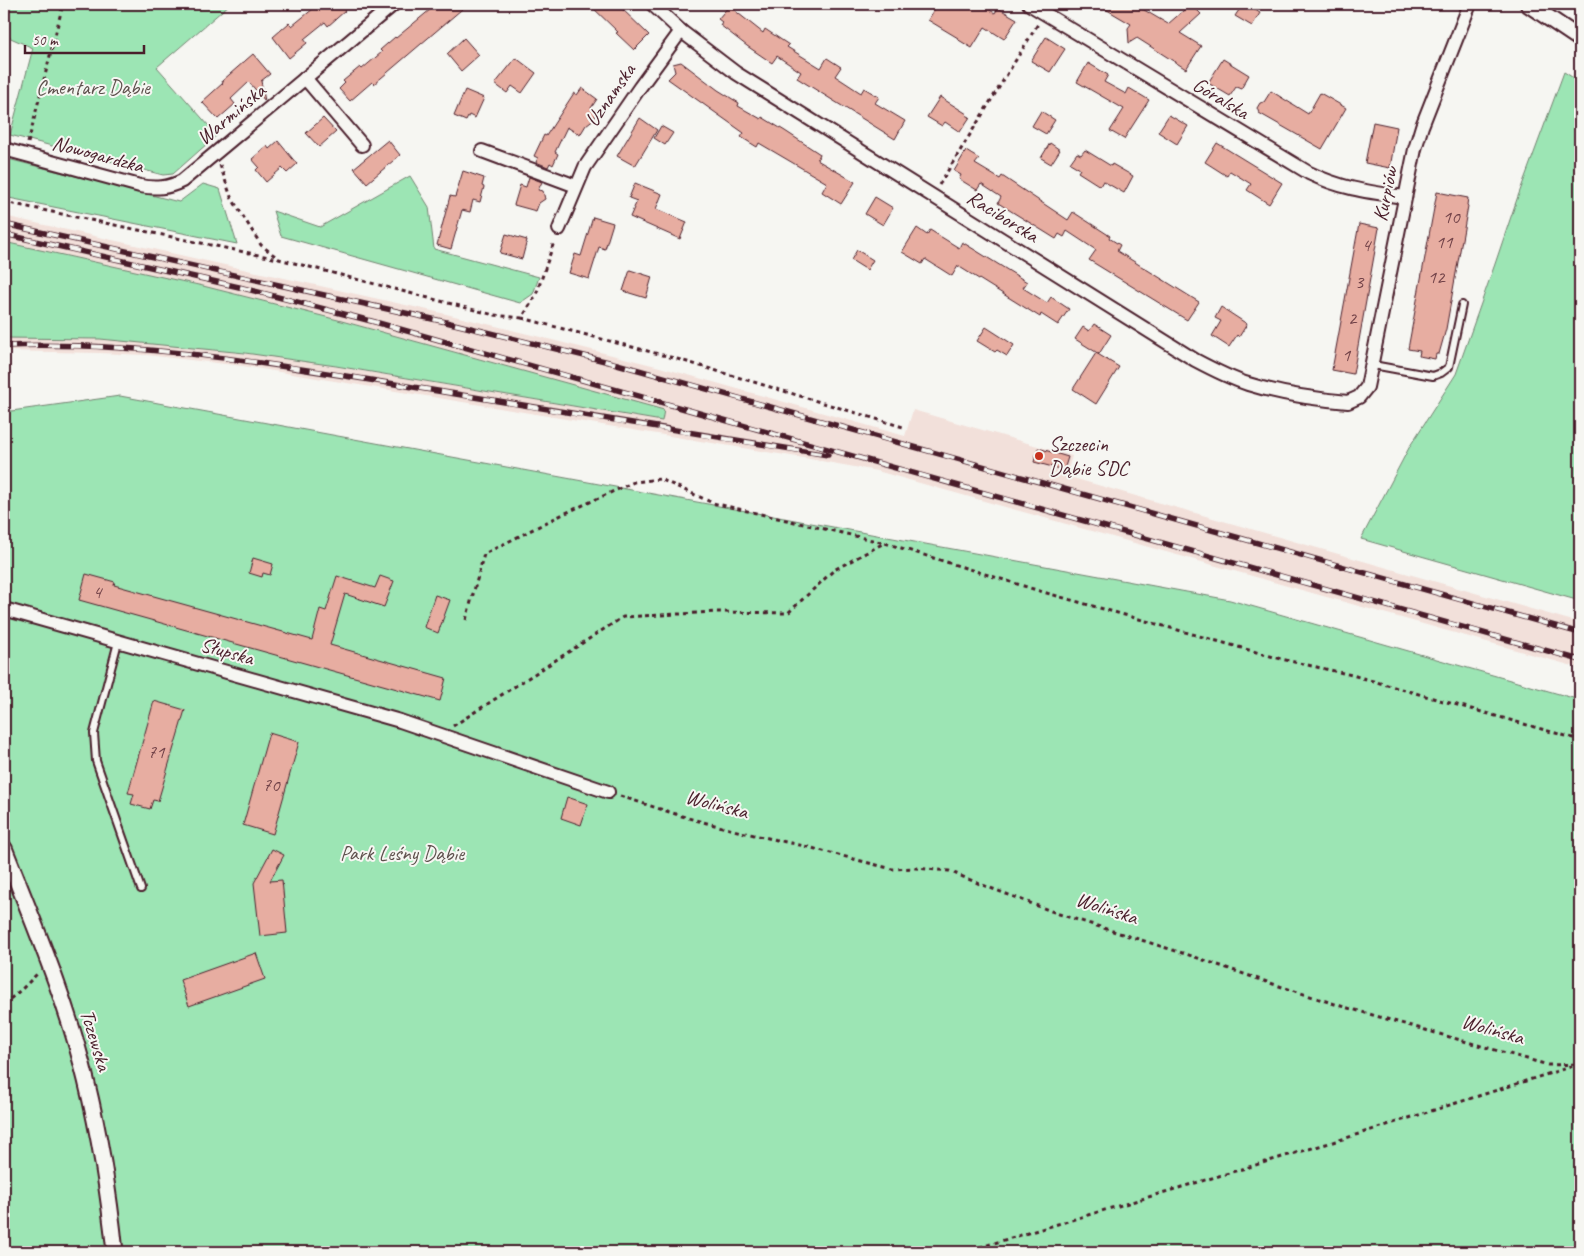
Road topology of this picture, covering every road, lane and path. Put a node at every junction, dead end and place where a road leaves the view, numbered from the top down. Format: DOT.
graph roads {
  1 [pos="63,4"];
  2 [pos="394,4"];
  3 [pos="652,4"];
  4 [pos="1029,4"];
  5 [pos="1470,4"];
  6 [pos="1536,6"];
  7 [pos="1044,14"];
  8 [pos="681,31"];
  9 [pos="1580,39"];
  10 [pos="305,78"];
  11 [pos="362,145"];
  12 [pos="4,149"];
  13 [pos="482,151"];
  14 [pos="215,154"];
  15 [pos="25,155"];
  16 [pos="182,181"];
  17 [pos="576,186"];
  18 [pos="933,196"];
  19 [pos="1404,197"];
  20 [pos="4,202"];
  21 [pos="559,229"];
  22 [pos="279,259"];
  23 [pos="1462,306"];
  24 [pos="522,318"];
  25 [pos="1373,365"];
  26 [pos="1358,398"];
  27 [pos="903,427"];
  28 [pos="885,543"];
  29 [pos="4,609"];
  30 [pos="466,620"];
  31 [pos="118,642"];
  32 [pos="439,735"];
  33 [pos="1580,740"];
  34 [pos="608,792"];
  35 [pos="621,796"];
  36 [pos="4,848"];
  37 [pos="141,889"];
  38 [pos="49,964"];
  39 [pos="4,1004"];
  40 [pos="1578,1065"];
  41 [pos="973,1251"];
  42 [pos="115,1252"];
  43 [pos="964,1252"];
  1 -- 15 [label="path"];
  2 -- 10 [label="street, Warmińska"];
  3 -- 8 [label="street, Raciborska"];
  4 -- 7 [label="street, Góralska"];
  5 -- 19 [label="street, Kurpiów"];
  6 -- 9 [label="street"];
  7 -- 18 [label="path"];
  7 -- 19 [label="street, Góralska"];
  8 -- 17 [label="street, Uznamska"];
  8 -- 18 [label="street, Raciborska"];
  10 -- 11 [label="street"];
  10 -- 14 [label="street, Warmińska"];
  12 -- 15 [label="street, Nowogardzka"];
  13 -- 17 [label="street"];
  14 -- 16 [label="street, Warmińska"];
  14 -- 22 [label="path"];
  15 -- 16 [label="street, Nowogardzka"];
  17 -- 21 [label="street, Uznamska"];
  18 -- 26 [label="street, Raciborska"];
  19 -- 25 [label="street, Kurpiów"];
  20 -- 22 [label="path"];
  21 -- 24 [label="path"];
  22 -- 24 [label="path"];
  23 -- 25 [label="lane"];
  24 -- 27 [label="path"];
  25 -- 26 [label="street, Kurpiów"];
  28 -- 30 [label="path"];
  28 -- 32 [label="path"];
  28 -- 33 [label="path"];
  29 -- 31 [label="street, Słupska"];
  31 -- 32 [label="street, Słupska"];
  31 -- 37 [label="lane"];
  32 -- 34 [label="street"];
  35 -- 40 [label="path, Wolińska"];
  36 -- 38 [label="street, Tczewska"];
  38 -- 39 [label="path"];
  38 -- 42 [label="street, Tczewska"];
  40 -- 41 [label="path"];
  41 -- 43 [label="path"];
}
